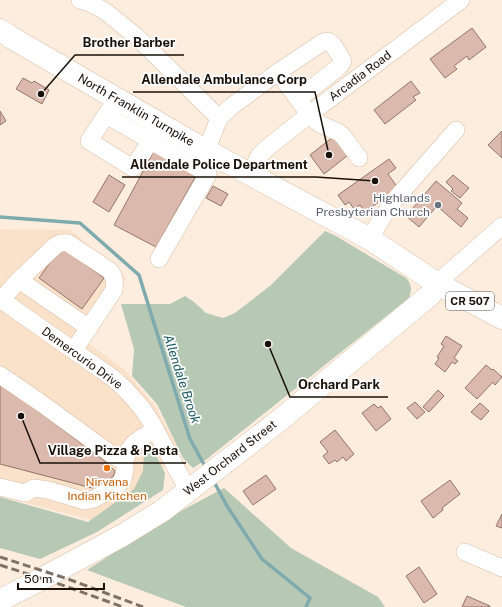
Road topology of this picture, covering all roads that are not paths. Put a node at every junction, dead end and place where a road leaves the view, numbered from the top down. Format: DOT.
graph roads {
  1 [pos="80,0"];
  2 [pos="461,0"];
  3 [pos="0,30"];
  4 [pos="278,72"];
  5 [pos="298,99"];
  6 [pos="111,107"];
  7 [pos="309,114"];
  8 [pos="219,118"];
  9 [pos="456,130"];
  10 [pos="156,133"];
  11 [pos="205,150"];
  12 [pos="359,158"];
  13 [pos="250,174"];
  14 [pos="502,226"];
  15 [pos="370,239"];
  16 [pos="159,259"];
  17 [pos="19,280"];
  18 [pos="438,284"];
  19 [pos="1,299"];
  20 [pos="502,318"];
  21 [pos="89,328"];
  22 [pos="74,350"];
  23 [pos="0,375"];
  24 [pos="155,429"];
  25 [pos="125,460"];
  26 [pos="194,486"];
  27 [pos="0,487"];
  28 [pos="465,552"];
  29 [pos="502,568"];
  30 [pos="0,600"];
  1 -- 8 [label="street"];
  2 -- 7 [label="street, Arcadia Road"];
  3 -- 6 [label="main road, North Franklin Turnpike / CR 507"];
  4 -- 5 [label="street"];
  4 -- 5 [label="street"];
  4 -- 8 [label="street"];
  5 -- 7 [label="street"];
  6 -- 10 [label="main road, North Franklin Turnpike / CR 507"];
  6 -- 10 [label="street"];
  7 -- 12 [label="street"];
  7 -- 13 [label="street, Arcadia Road"];
  8 -- 11 [label="street"];
  9 -- 15 [label="street"];
  10 -- 11 [label="main road, North Franklin Turnpike / CR 507"];
  10 -- 16 [label="street"];
  11 -- 13 [label="main road, North Franklin Turnpike / CR 507"];
  13 -- 15 [label="main road, North Franklin Turnpike / CR 507"];
  14 -- 18 [label="street"];
  15 -- 18 [label="main road, North Franklin Turnpike / CR 507"];
  17 -- 19 [label="street"];
  17 -- 21 [label="street"];
  17 -- 21 [label="street"];
  18 -- 20 [label="main road, CR 507"];
  18 -- 26 [label="main road, West Orchard Street"];
  19 -- 22 [label="street, Demercurio Drive"];
  21 -- 22 [label="street"];
  22 -- 24 [label="street, Demercurio Drive"];
  23 -- 25 [label="street"];
  24 -- 25 [label="street"];
  24 -- 26 [label="street, Demercurio Drive"];
  25 -- 27 [label="street"];
  26 -- 30 [label="main road, West Orchard Street"];
  28 -- 29 [label="street"];
}
